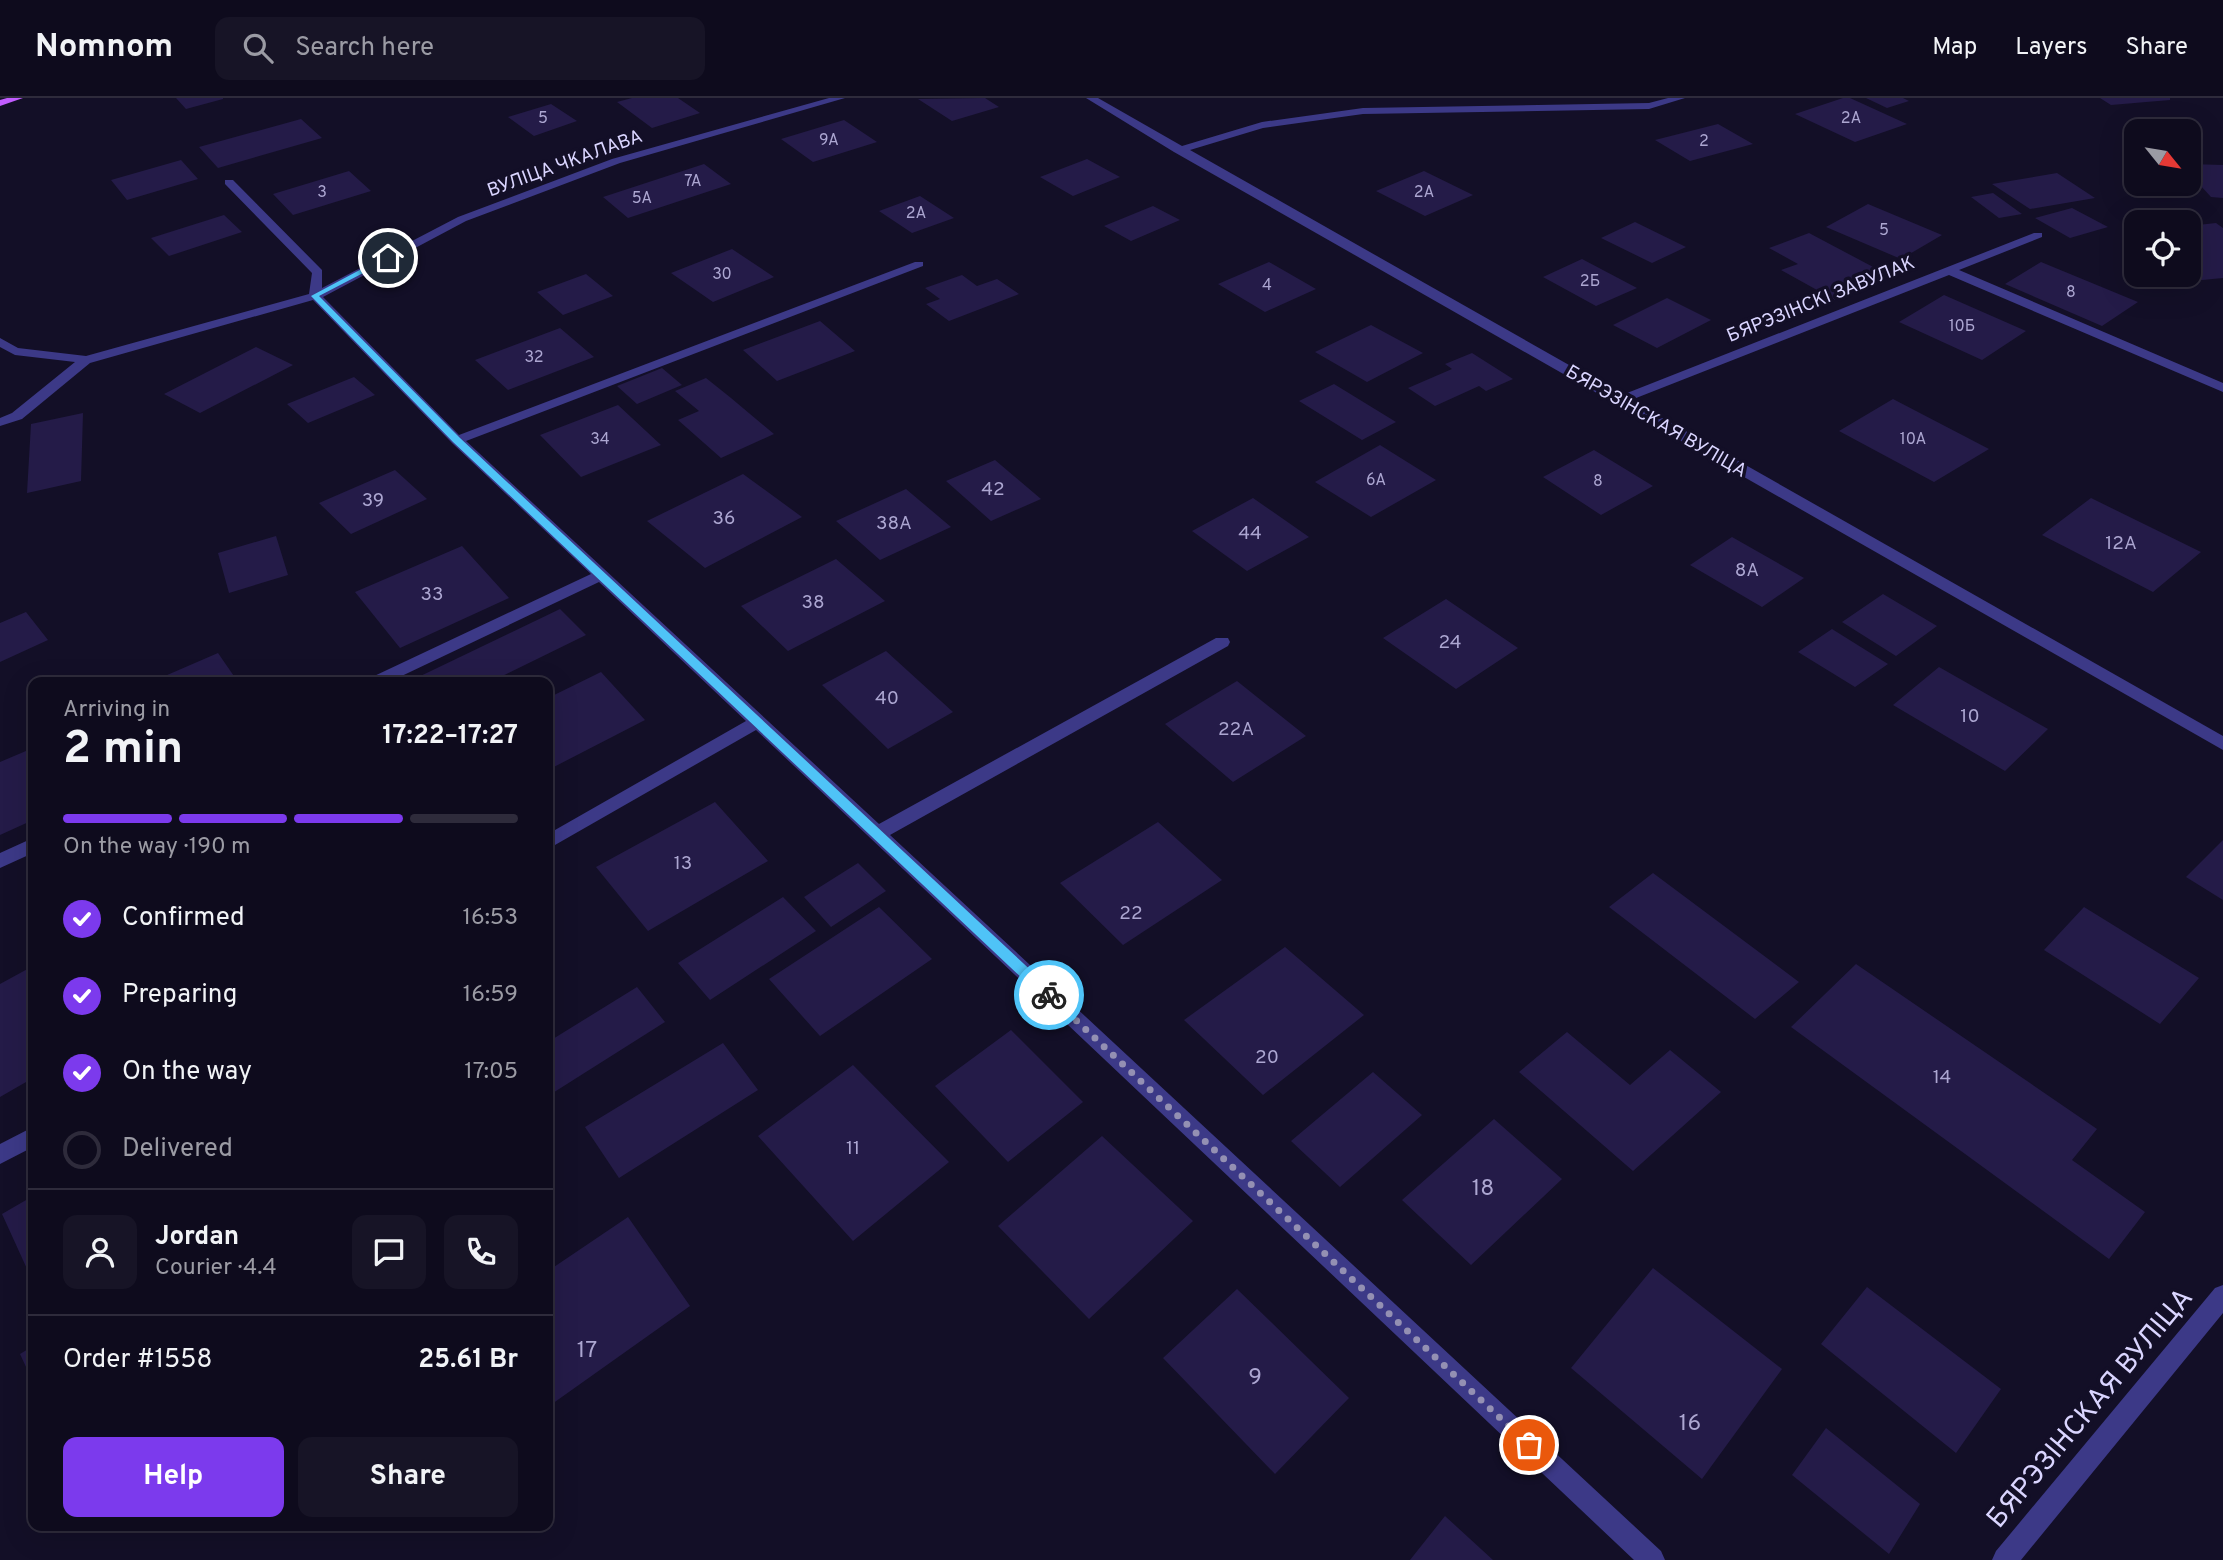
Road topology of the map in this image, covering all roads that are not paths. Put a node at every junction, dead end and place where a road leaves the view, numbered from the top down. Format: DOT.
graph roads {
  1 [pos="18,98"];
  2 [pos="839,98"];
  3 [pos="1091,98"];
  4 [pos="1680,98"];
  5 [pos="0,103"];
  6 [pos="1178,150"];
  7 [pos="229,182"];
  8 [pos="2038,235"];
  9 [pos="919,264"];
  10 [pos="1948,270"];
  11 [pos="314,296"];
  12 [pos="0,342"];
  13 [pos="86,360"];
  14 [pos="2223,387"];
  15 [pos="1618,401"];
  16 [pos="0,422"];
  17 [pos="457,440"];
  18 [pos="601,575"];
  19 [pos="1222,642"];
  20 [pos="387,677"];
  21 [pos="757,722"];
  22 [pos="2223,744"];
  23 [pos="876,834"];
  24 [pos="553,839"];
  25 [pos="28,847"];
  26 [pos="0,861"];
  27 [pos="28,1139"];
  28 [pos="0,1155"];
  29 [pos="2223,1296"];
  30 [pos="1651,1560"];
  31 [pos="2005,1560"];
  1 -- 5 [label="main road"];
  2 -- 11 [label="street, ВУЛІЦА ЧКАЛАВА"];
  3 -- 6 [label="street, БЯРЭЗІНСКАЯ ВУЛІЦА"];
  4 -- 6 [label="street"];
  6 -- 15 [label="street, БЯРЭЗІНСКАЯ ВУЛІЦА"];
  7 -- 11 [label="street"];
  8 -- 10 [label="street, БЯРЭЗІНСКІ ЗАВУЛАК"];
  9 -- 17 [label="street"];
  10 -- 14 [label="street"];
  10 -- 15 [label="street, БЯРЭЗІНСКІ ЗАВУЛАК"];
  11 -- 13 [label="street, ВУЛІЦА ЧКАЛАВА"];
  11 -- 17 [label="street"];
  12 -- 13 [label="street"];
  13 -- 16 [label="street"];
  15 -- 22 [label="street, БЯРЭЗІНСКАЯ ВУЛІЦА"];
  17 -- 18 [label="street"];
  18 -- 20 [label="street"];
  18 -- 21 [label="street"];
  19 -- 23 [label="street"];
  21 -- 23 [label="street"];
  21 -- 24 [label="street"];
  23 -- 30 [label="street"];
  25 -- 26 [label="street"];
  27 -- 28 [label="street"];
  29 -- 31 [label="street, БЯРЭЗІНСКАЯ ВУЛІЦА"];
}
